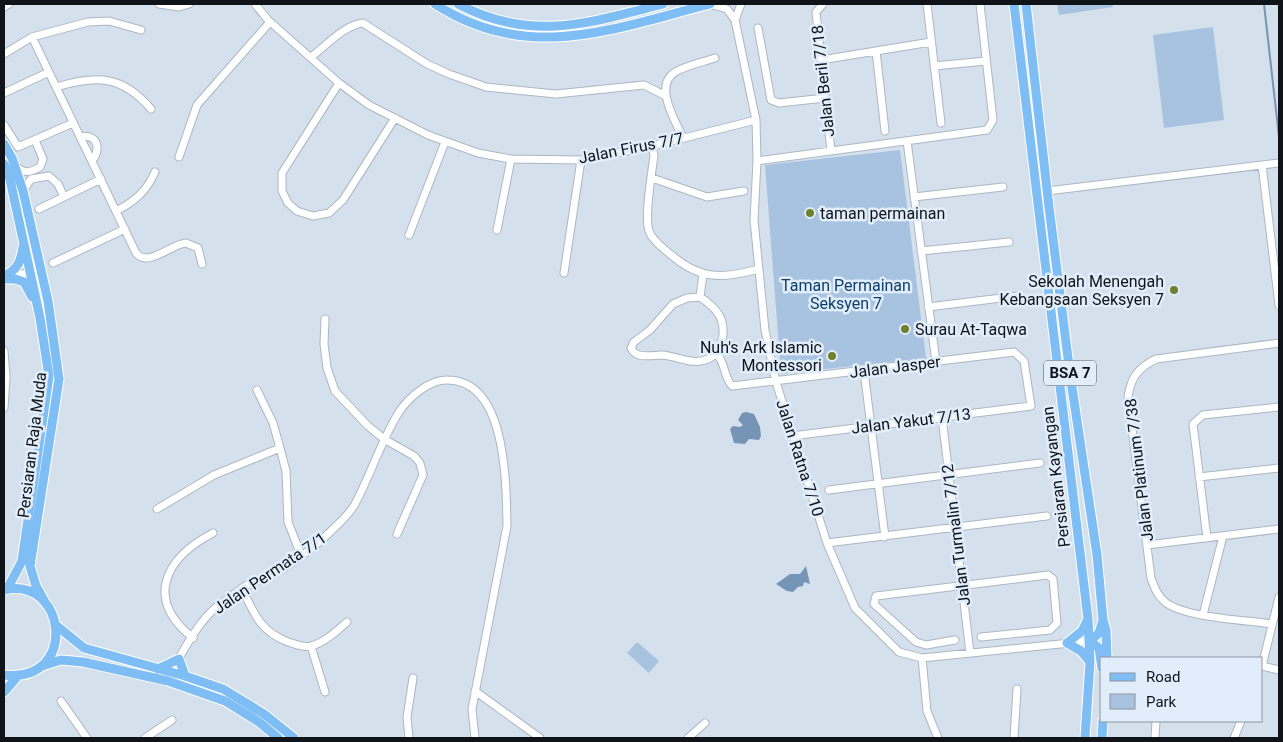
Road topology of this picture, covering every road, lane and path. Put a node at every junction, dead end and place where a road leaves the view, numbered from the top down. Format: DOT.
graph roads {
  1 [pos="9,4"];
  2 [pos="159,4"];
  3 [pos="188,4"];
  4 [pos="255,4"];
  5 [pos="435,4"];
  6 [pos="458,4"];
  7 [pos="663,4"];
  8 [pos="709,4"];
  9 [pos="740,4"];
  10 [pos="823,4"];
  11 [pos="927,4"];
  12 [pos="980,4"];
  13 [pos="1014,4"];
  14 [pos="1026,6"];
  15 [pos="4,7"];
  16 [pos="736,20"];
  17 [pos="270,22"];
  18 [pos="758,28"];
  19 [pos="141,30"];
  20 [pos="32,37"];
  21 [pos="931,42"];
  22 [pos="876,52"];
  23 [pos="4,54"];
  24 [pos="311,57"];
  25 [pos="715,58"];
  26 [pos="821,60"];
  27 [pos="986,61"];
  28 [pos="934,66"];
  29 [pos="49,72"];
  30 [pos="339,83"];
  31 [pos="56,88"];
  32 [pos="4,93"];
  33 [pos="664,95"];
  34 [pos="825,98"];
  35 [pos="151,110"];
  36 [pos="395,118"];
  37 [pos="756,120"];
  38 [pos="73,123"];
  39 [pos="941,123"];
  40 [pos="4,125"];
  41 [pos="885,131"];
  42 [pos="80,137"];
  43 [pos="683,138"];
  44 [pos="35,140"];
  45 [pos="907,141"];
  46 [pos="446,142"];
  47 [pos="4,144"];
  48 [pos="652,146"];
  49 [pos="831,151"];
  50 [pos="179,157"];
  51 [pos="511,159"];
  52 [pos="581,160"];
  53 [pos="92,161"];
  54 [pos="757,161"];
  55 [pos="14,163"];
  56 [pos="1276,163"];
  57 [pos="4,164"];
  58 [pos="1262,165"];
  59 [pos="155,172"];
  60 [pos="652,178"];
  61 [pos="101,179"];
  62 [pos="1003,187"];
  63 [pos="23,191"];
  64 [pos="744,191"];
  65 [pos="1047,191"];
  66 [pos="64,197"];
  67 [pos="914,197"];
  68 [pos="39,209"];
  69 [pos="116,211"];
  70 [pos="125,229"];
  71 [pos="497,230"];
  72 [pos="409,235"];
  73 [pos="24,242"];
  74 [pos="1009,242"];
  75 [pos="921,251"];
  76 [pos="53,263"];
  77 [pos="202,264"];
  78 [pos="759,269"];
  79 [pos="41,270"];
  80 [pos="30,271"];
  81 [pos="564,273"];
  82 [pos="703,274"];
  83 [pos="4,278"];
  84 [pos="1018,296"];
  85 [pos="700,297"];
  86 [pos="1279,305"];
  87 [pos="928,307"];
  88 [pos="40,318"];
  89 [pos="325,319"];
  90 [pos="1279,343"];
  91 [pos="4,351"];
  92 [pos="716,353"];
  93 [pos="936,362"];
  94 [pos="864,371"];
  95 [pos="776,382"];
  96 [pos="257,390"];
  97 [pos="1031,406"];
  98 [pos="1279,407"];
  99 [pos="4,408"];
  100 [pos="942,418"];
  101 [pos="871,426"];
  102 [pos="792,436"];
  103 [pos="384,439"];
  104 [pos="280,448"];
  105 [pos="1040,463"];
  106 [pos="1279,468"];
  107 [pos="949,476"];
  108 [pos="1199,477"];
  109 [pos="878,484"];
  110 [pos="829,490"];
  111 [pos="157,509"];
  112 [pos="1047,516"];
  113 [pos="955,529"];
  114 [pos="1279,529"];
  115 [pos="213,532"];
  116 [pos="397,534"];
  117 [pos="1223,536"];
  118 [pos="885,537"];
  119 [pos="1207,538"];
  120 [pos="827,544"];
  121 [pos="1147,545"];
  122 [pos="301,555"];
  123 [pos="962,586"];
  124 [pos="242,588"];
  125 [pos="5,590"];
  126 [pos="1279,597"];
  127 [pos="46,604"];
  128 [pos="1203,615"];
  129 [pos="1088,619"];
  130 [pos="1103,620"];
  131 [pos="347,622"];
  132 [pos="1272,624"];
  133 [pos="57,626"];
  134 [pos="981,637"];
  135 [pos="192,638"];
  136 [pos="954,640"];
  137 [pos="1090,641"];
  138 [pos="1067,643"];
  139 [pos="311,646"];
  140 [pos="970,653"];
  141 [pos="1100,657"];
  142 [pos="1107,657"];
  143 [pos="922,658"];
  144 [pos="179,659"];
  145 [pos="1090,662"];
  146 [pos="1263,662"];
  147 [pos="42,666"];
  148 [pos="1263,666"];
  149 [pos="158,669"];
  150 [pos="1279,670"];
  151 [pos="4,676"];
  152 [pos="185,676"];
  153 [pos="17,677"];
  154 [pos="169,677"];
  155 [pos="413,678"];
  156 [pos="1017,689"];
  157 [pos="4,692"];
  158 [pos="325,692"];
  159 [pos="475,692"];
  160 [pos="61,701"];
  161 [pos="172,720"];
  162 [pos="1104,722"];
  163 [pos="1156,722"];
  164 [pos="1241,722"];
  165 [pos="705,723"];
  166 [pos="87,738"];
  167 [pos="145,738"];
  168 [pos="278,738"];
  169 [pos="294,738"];
  170 [pos="409,738"];
  171 [pos="475,738"];
  172 [pos="540,738"];
  173 [pos="688,738"];
  174 [pos="938,738"];
  175 [pos="1014,738"];
  176 [pos="1085,738"];
  177 [pos="1102,738"];
  178 [pos="1154,738"];
  179 [pos="1234,738"];
  1 -- 15 [label="street"];
  2 -- 3 [label="street"];
  4 -- 17 [label="street, Jalan Firus 7/7"];
  5 -- 8 [label="main road"];
  6 -- 7 [label="main road"];
  8 -- 16 [label="street"];
  9 -- 16 [label="street, Jalan Ratna 7/10"];
  10 -- 26 [label="street, Jalan Beril 7/18"];
  11 -- 21 [label="street"];
  12 -- 27 [label="street"];
  13 -- 129 [label="main road, Persiaran Kayangan / BSA 7"];
  14 -- 65 [label="main road, Persiaran Kayangan / BSA 7"];
  16 -- 37 [label="street, Jalan Ratna 7/10"];
  17 -- 24 [label="street, Jalan Firus 7/7"];
  17 -- 50 [label="street"];
  18 -- 34 [label="street"];
  19 -- 20 [label="street"];
  20 -- 23 [label="street"];
  20 -- 29 [label="street"];
  21 -- 22 [label="street"];
  21 -- 28 [label="street"];
  22 -- 26 [label="street"];
  22 -- 41 [label="street"];
  24 -- 30 [label="street, Jalan Firus 7/7"];
  24 -- 33 [label="street"];
  25 -- 33 [label="street"];
  26 -- 34 [label="street, Jalan Beril 7/18"];
  27 -- 28 [label="street"];
  27 -- 45 [label="street"];
  28 -- 39 [label="street"];
  29 -- 31 [label="street"];
  29 -- 32 [label="street"];
  30 -- 36 [label="street, Jalan Firus 7/7"];
  30 -- 36 [label="street"];
  31 -- 35 [label="street"];
  31 -- 38 [label="street"];
  33 -- 43 [label="street"];
  34 -- 49 [label="street, Jalan Beril 7/18"];
  36 -- 46 [label="street, Jalan Firus 7/7"];
  37 -- 43 [label="street, Jalan Firus 7/7"];
  37 -- 54 [label="street, Jalan Ratna 7/10"];
  38 -- 42 [label="street"];
  38 -- 44 [label="street"];
  40 -- 44 [label="street"];
  42 -- 53 [label="street"];
  42 -- 53 [label="street"];
  43 -- 48 [label="street, Jalan Firus 7/7"];
  44 -- 55 [label="street"];
  45 -- 49 [label="street"];
  45 -- 67 [label="street"];
  46 -- 51 [label="street, Jalan Firus 7/7"];
  46 -- 72 [label="street"];
  47 -- 55 [label="main road, Persiaran Raja Muda"];
  48 -- 52 [label="street, Jalan Firus 7/7"];
  48 -- 60 [label="street"];
  49 -- 54 [label="street"];
  51 -- 52 [label="street, Jalan Firus 7/7"];
  51 -- 71 [label="street"];
  52 -- 81 [label="street"];
  53 -- 61 [label="street"];
  54 -- 78 [label="street, Jalan Ratna 7/10"];
  55 -- 63 [label="main road, Persiaran Raja Muda"];
  56 -- 58 [label="street"];
  57 -- 73 [label="main road, Persiaran Raja Muda"];
  58 -- 65 [label="street"];
  58 -- 86 [label="street"];
  59 -- 69 [label="street"];
  60 -- 64 [label="street"];
  60 -- 82 [label="street"];
  61 -- 66 [label="street"];
  61 -- 69 [label="street"];
  62 -- 67 [label="street"];
  63 -- 66 [label="street"];
  63 -- 79 [label="main road, Persiaran Raja Muda"];
  65 -- 130 [label="main road, Persiaran Kayangan / BSA 7"];
  66 -- 68 [label="street"];
  67 -- 75 [label="street"];
  69 -- 70 [label="street"];
  70 -- 76 [label="street"];
  70 -- 77 [label="street"];
  73 -- 80 [label="main road, Persiaran Raja Muda"];
  73 -- 83 [label="main road"];
  74 -- 75 [label="street"];
  75 -- 87 [label="street"];
  78 -- 82 [label="street"];
  78 -- 95 [label="street, Jalan Ratna 7/10"];
  79 -- 80 [label="street"];
  79 -- 127 [label="main road, Persiaran Raja Muda"];
  80 -- 83 [label="street"];
  80 -- 88 [label="main road, Persiaran Raja Muda"];
  82 -- 85 [label="street"];
  83 -- 88 [label="main road"];
  84 -- 87 [label="street"];
  85 -- 92 [label="street"];
  85 -- 92 [label="street"];
  87 -- 93 [label="street"];
  88 -- 125 [label="main road, Persiaran Raja Muda"];
  89 -- 103 [label="street"];
  90 -- 121 [label="street, Jalan Platinum 7/38"];
  91 -- 99 [label="street"];
  92 -- 95 [label="street, Jalan Jasper"];
  93 -- 94 [label="street, Jalan Jasper"];
  93 -- 97 [label="street, Jalan Jasper"];
  94 -- 95 [label="street, Jalan Jasper"];
  94 -- 101 [label="street"];
  95 -- 102 [label="street, Jalan Ratna 7/10"];
  96 -- 104 [label="street"];
  97 -- 100 [label="street, Jalan Yakut 7/13"];
  98 -- 108 [label="street"];
  100 -- 101 [label="street, Jalan Yakut 7/13"];
  100 -- 107 [label="street, Jalan Turmalin 7/12"];
  101 -- 102 [label="street, Jalan Yakut 7/13"];
  101 -- 109 [label="street"];
  102 -- 120 [label="street, Jalan Ratna 7/10"];
  103 -- 116 [label="street"];
  103 -- 122 [label="street, Jalan Permata 7/1"];
  103 -- 159 [label="street, Jalan Permata 7/1"];
  104 -- 111 [label="street"];
  104 -- 122 [label="street"];
  105 -- 107 [label="street"];
  106 -- 108 [label="street"];
  107 -- 109 [label="street"];
  107 -- 113 [label="street, Jalan Turmalin 7/12"];
  108 -- 119 [label="street"];
  109 -- 110 [label="street"];
  109 -- 118 [label="street"];
  112 -- 113 [label="street"];
  113 -- 118 [label="street"];
  113 -- 123 [label="street, Jalan Turmalin 7/12"];
  114 -- 117 [label="street"];
  115 -- 135 [label="street"];
  117 -- 119 [label="street"];
  117 -- 128 [label="street"];
  118 -- 120 [label="street"];
  119 -- 121 [label="street"];
  120 -- 143 [label="street, Jalan Ratna 7/10"];
  121 -- 128 [label="street, Jalan Platinum 7/38"];
  122 -- 124 [label="street, Jalan Permata 7/1"];
  123 -- 134 [label="street"];
  123 -- 136 [label="street"];
  123 -- 140 [label="street, Jalan Turmalin 7/12"];
  124 -- 135 [label="street, Jalan Permata 7/1"];
  124 -- 139 [label="street"];
  125 -- 127 [label="main road"];
  126 -- 132 [label="street"];
  127 -- 133 [label="main road, Persiaran Raja Muda"];
  128 -- 132 [label="street, Jalan Platinum 7/38"];
  129 -- 137 [label="main road, Persiaran Kayangan / BSA 7"];
  129 -- 138 [label="main road"];
  130 -- 137 [label="main road"];
  130 -- 142 [label="main road, Persiaran Kayangan / BSA 7"];
  131 -- 139 [label="street"];
  132 -- 146 [label="street"];
  133 -- 147 [label="main road"];
  133 -- 149 [label="main road"];
  135 -- 144 [label="street, Jalan Permata 7/1"];
  137 -- 138 [label="street, Jalan Ratna 7/10"];
  137 -- 141 [label="main road"];
  137 -- 145 [label="main road, Persiaran Kayangan / BSA 7"];
  138 -- 140 [label="street, Jalan Ratna 7/10"];
  138 -- 145 [label="main road"];
  139 -- 158 [label="street"];
  140 -- 143 [label="street, Jalan Ratna 7/10"];
  143 -- 174 [label="street"];
  144 -- 149 [label="main road"];
  144 -- 152 [label="main road"];
  144 -- 154 [label="street, Jalan Permata 7/1"];
  145 -- 176 [label="main road, Persiaran Kayangan / BSA 7"];
  147 -- 153 [label="main road"];
  147 -- 154 [label="main road"];
  148 -- 150 [label="street"];
  149 -- 154 [label="main road"];
  151 -- 153 [label="main road"];
  152 -- 154 [label="main road"];
  152 -- 169 [label="main road"];
  153 -- 157 [label="main road"];
  154 -- 168 [label="main road"];
  155 -- 170 [label="street"];
  156 -- 175 [label="street"];
  159 -- 171 [label="street, Jalan Permata 7/1"];
  159 -- 172 [label="street"];
  160 -- 166 [label="street"];
  161 -- 167 [label="street"];
  162 -- 177 [label="main road"];
  163 -- 178 [label="street"];
  164 -- 179 [label="street"];
  165 -- 173 [label="street"];
}
